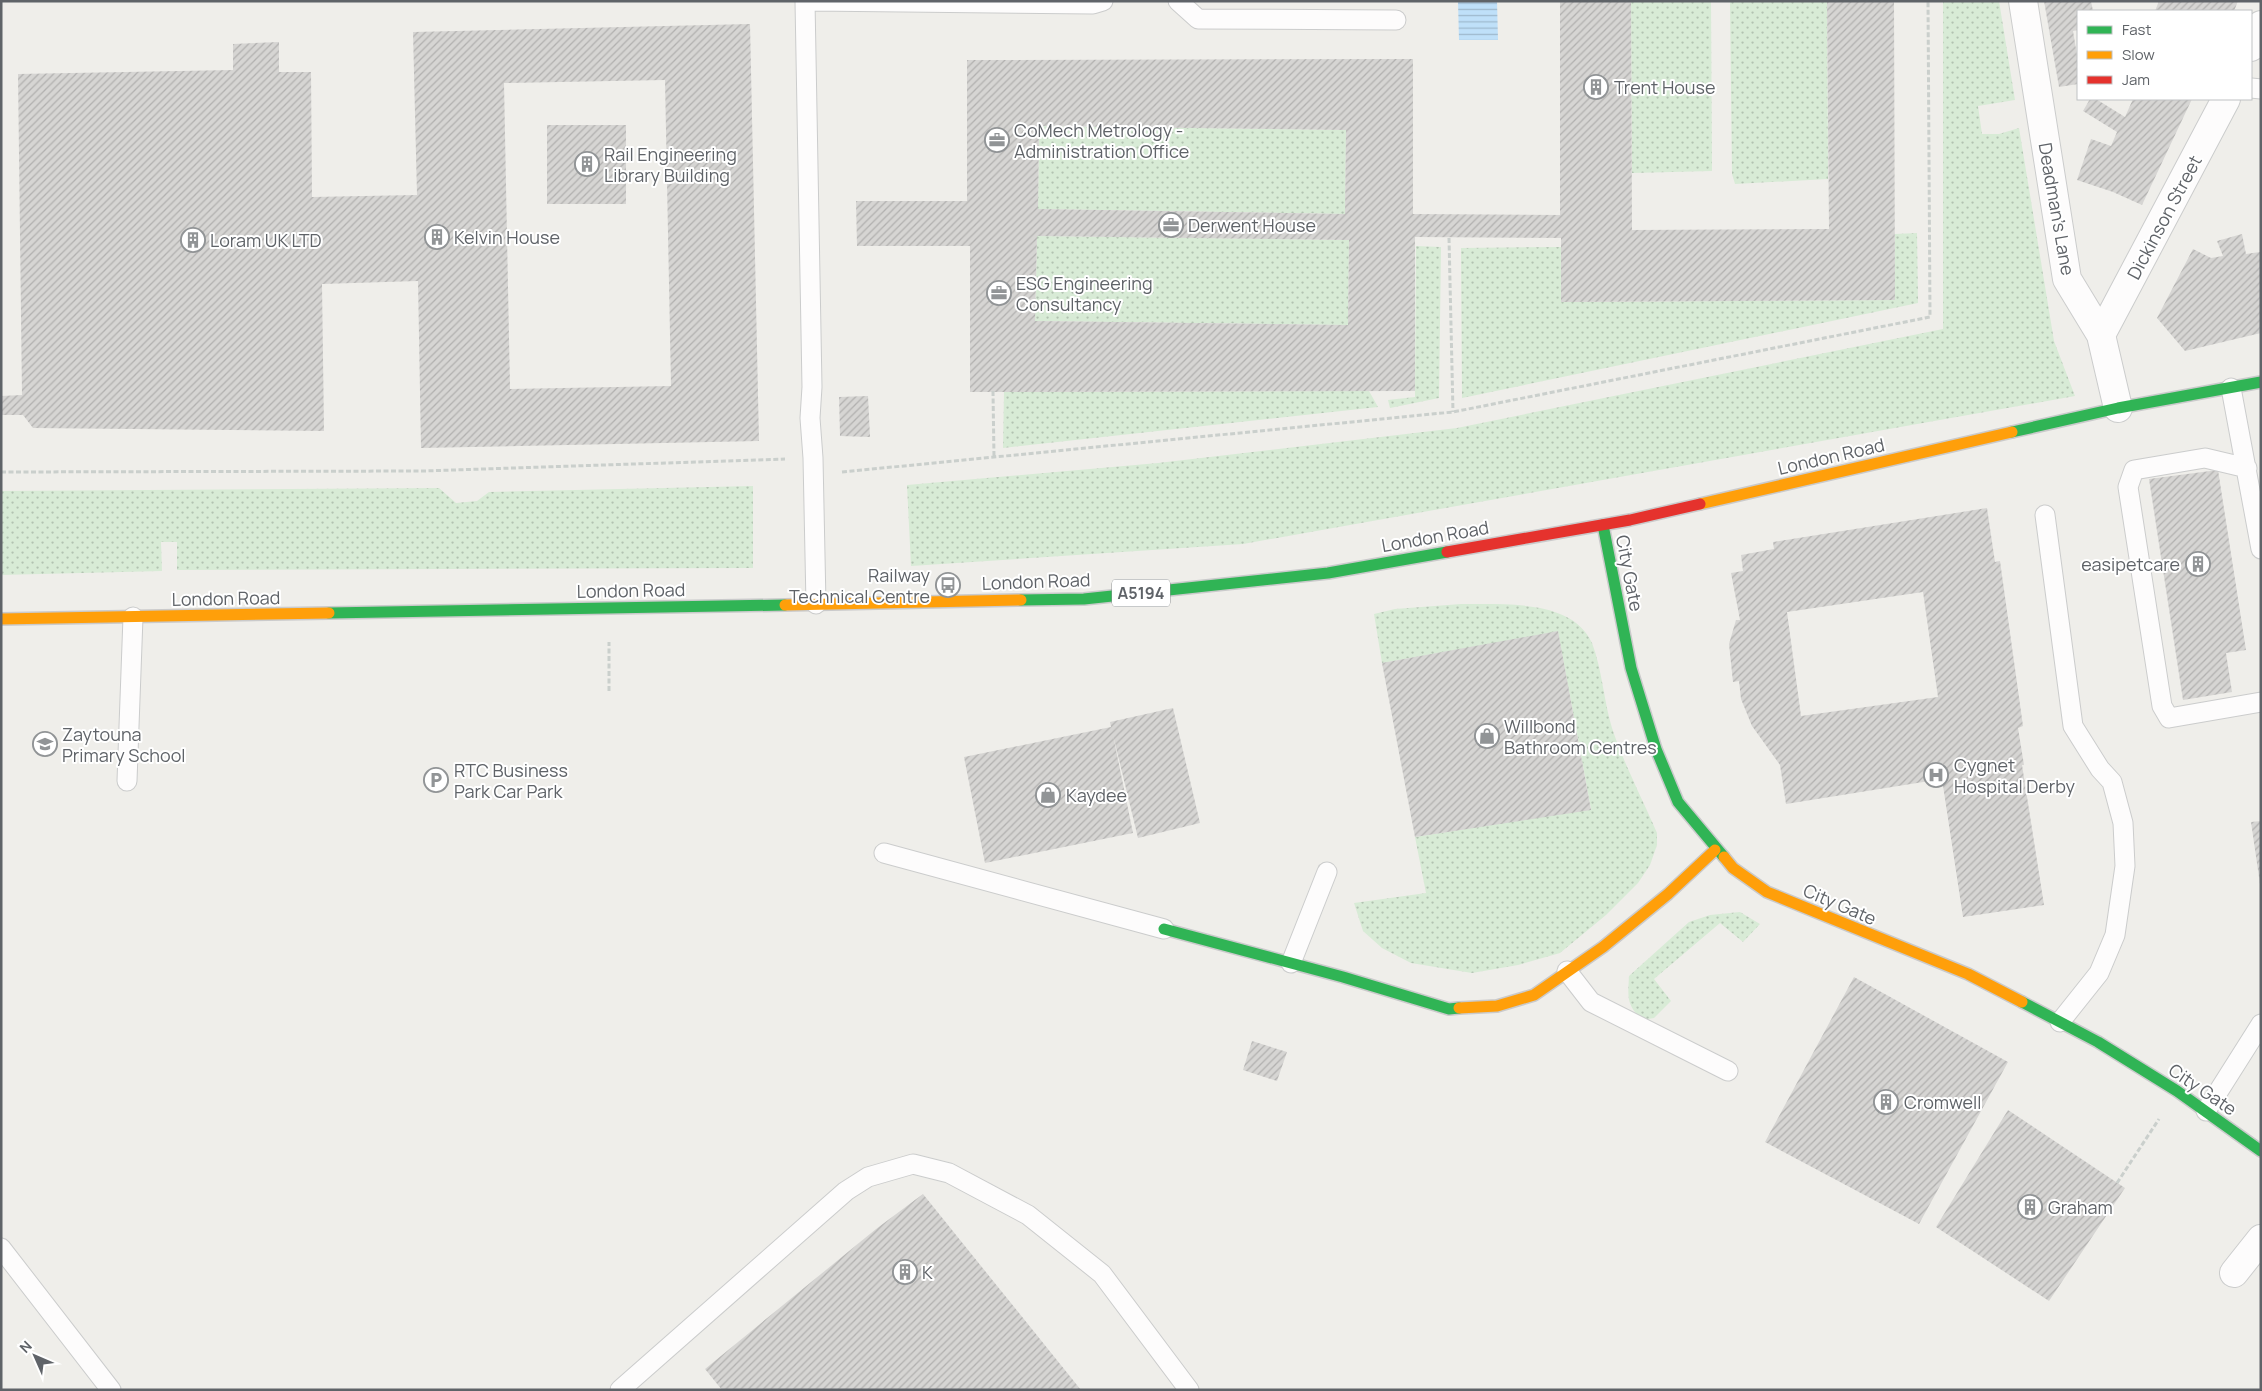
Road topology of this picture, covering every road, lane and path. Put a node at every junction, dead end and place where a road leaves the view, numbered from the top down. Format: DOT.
graph roads {
  1 [pos="804,1"];
  2 [pos="811,1"];
  3 [pos="1103,1"];
  4 [pos="1178,1"];
  5 [pos="1928,1"];
  6 [pos="2023,1"];
  7 [pos="1396,20"];
  8 [pos="2261,25"];
  9 [pos="2252,45"];
  10 [pos="2225,100"];
  11 [pos="1449,238"];
  12 [pos="2101,335"];
  13 [pos="2261,382"];
  14 [pos="2231,388"];
  15 [pos="993,391"];
  16 [pos="2118,408"];
  17 [pos="1453,412"];
  18 [pos="994,457"];
  19 [pos="814,467"];
  20 [pos="2247,468"];
  21 [pos="1,472"];
  22 [pos="2045,515"];
  23 [pos="1603,525"];
  24 [pos="2261,549"];
  25 [pos="816,604"];
  26 [pos="610,609"];
  27 [pos="133,616"];
  28 [pos="1,620"];
  29 [pos="609,691"];
  30 [pos="2261,702"];
  31 [pos="127,780"];
  32 [pos="1715,850"];
  33 [pos="884,853"];
  34 [pos="1327,872"];
  35 [pos="1164,929"];
  36 [pos="1291,963"];
  37 [pos="1567,972"];
  38 [pos="2060,1022"];
  39 [pos="2261,1024"];
  40 [pos="1728,1071"];
  41 [pos="2177,1091"];
  42 [pos="2206,1112"];
  43 [pos="2261,1151"];
  44 [pos="2117,1183"];
  45 [pos="2261,1239"];
  46 [pos="1,1248"];
  47 [pos="2234,1272"];
  48 [pos="111,1390"];
  49 [pos="620,1390"];
  50 [pos="1189,1390"];
  1 -- 19 [label="lane"];
  2 -- 3 [label="lane"];
  4 -- 7 [label="lane"];
  5 -- 17 [label="path"];
  6 -- 12 [label="street, Deadman's Lane"];
  8 -- 9 [label="street"];
  10 -- 12 [label="street, Dickinson Street"];
  11 -- 17 [label="path"];
  12 -- 16 [label="street, Deadman's Lane"];
  13 -- 14 [label="main road, London Road / A5194"];
  14 -- 16 [label="main road, London Road / A5194"];
  14 -- 20 [label="lane"];
  15 -- 18 [label="path"];
  16 -- 23 [label="main road, London Road / A5194"];
  17 -- 18 [label="path"];
  18 -- 19 [label="path"];
  19 -- 21 [label="path"];
  19 -- 25 [label="lane"];
  20 -- 24 [label="lane"];
  20 -- 30 [label="lane"];
  22 -- 38 [label="lane"];
  23 -- 25 [label="main road, London Road / A5194"];
  23 -- 32 [label="main road, City Gate"];
  25 -- 26 [label="main road, London Road / A5194"];
  26 -- 27 [label="main road, London Road / A5194"];
  26 -- 29 [label="path"];
  27 -- 28 [label="main road, London Road / A5194"];
  27 -- 31 [label="lane"];
  32 -- 37 [label="main road"];
  32 -- 38 [label="main road, City Gate"];
  33 -- 35 [label="lane"];
  34 -- 36 [label="lane"];
  35 -- 36 [label="main road"];
  36 -- 37 [label="main road"];
  37 -- 40 [label="lane"];
  38 -- 41 [label="main road, City Gate"];
  39 -- 42 [label="lane"];
  41 -- 42 [label="main road, City Gate"];
  41 -- 44 [label="path"];
  42 -- 43 [label="main road, City Gate"];
  45 -- 47 [label="street"];
  46 -- 48 [label="lane"];
  49 -- 50 [label="lane"];
}
